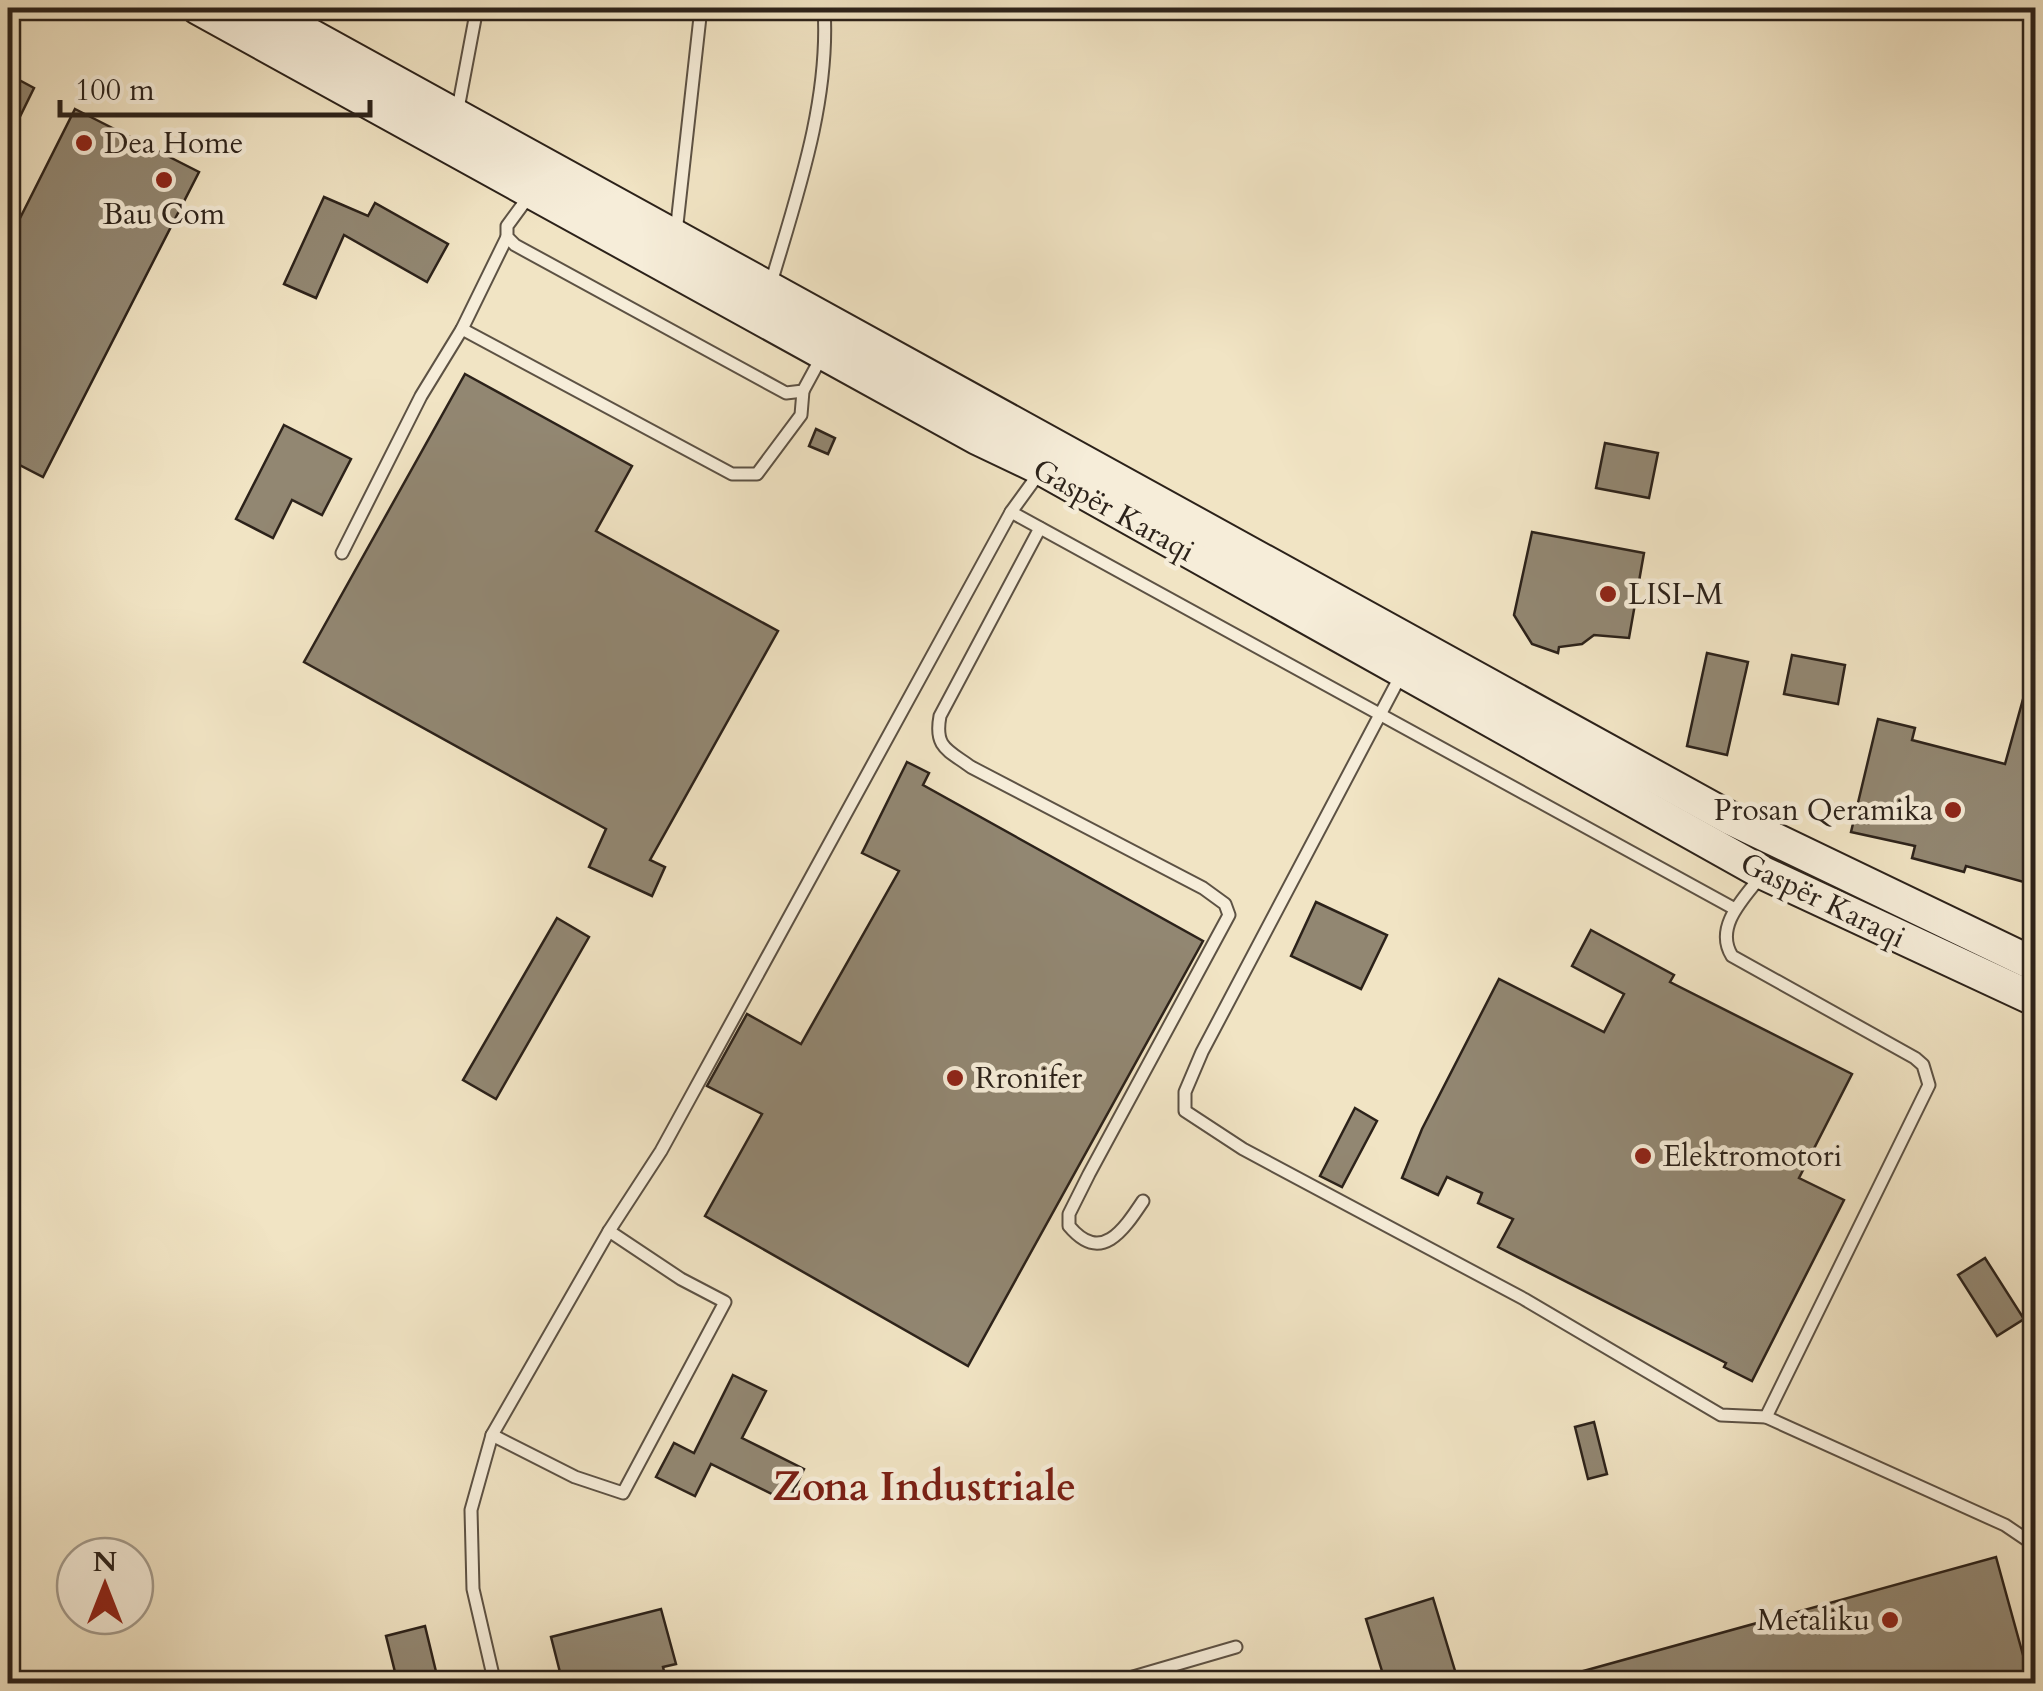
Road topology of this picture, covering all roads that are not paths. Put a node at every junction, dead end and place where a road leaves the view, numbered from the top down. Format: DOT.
graph roads {
  1 [pos="198,8"];
  2 [pos="260,8"];
  3 [pos="477,8"];
  4 [pos="824,8"];
  5 [pos="701,9"];
  6 [pos="458,114"];
  7 [pos="532,193"];
  8 [pos="507,237"];
  9 [pos="676,237"];
  10 [pos="770,288"];
  11 [pos="462,329"];
  12 [pos="825,352"];
  13 [pos="803,392"];
  14 [pos="1042,469"];
  15 [pos="1011,512"];
  16 [pos="1040,528"];
  17 [pos="342,553"];
  18 [pos="1402,673"];
  19 [pos="1381,716"];
  20 [pos="1764,873"];
  21 [pos="1735,910"];
  22 [pos="2036,965"];
  23 [pos="2036,1000"];
  24 [pos="1143,1201"];
  25 [pos="609,1231"];
  26 [pos="1766,1418"];
  27 [pos="492,1435"];
  28 [pos="2036,1546"];
  29 [pos="1236,1647"];
  30 [pos="495,1684"];
  31 [pos="1109,1684"];
  1 -- 7 [label="main road, Gaspër Karaqi"];
  2 -- 6 [label="main road, Gaspër Karaqi"];
  3 -- 5 [label="lane"];
  3 -- 6 [label="lane"];
  4 -- 10 [label="lane"];
  5 -- 9 [label="lane"];
  6 -- 9 [label="main road, Gaspër Karaqi"];
  7 -- 8 [label="lane"];
  7 -- 12 [label="main road, Gaspër Karaqi"];
  8 -- 11 [label="lane"];
  8 -- 13 [label="lane"];
  9 -- 10 [label="main road, Gaspër Karaqi"];
  10 -- 22 [label="main road, Gaspër Karaqi"];
  11 -- 13 [label="lane"];
  11 -- 17 [label="lane"];
  12 -- 13 [label="lane"];
  12 -- 14 [label="main road, Gaspër Karaqi"];
  14 -- 15 [label="lane"];
  14 -- 18 [label="main road, Gaspër Karaqi"];
  15 -- 16 [label="lane"];
  15 -- 25 [label="lane"];
  16 -- 19 [label="lane"];
  16 -- 24 [label="lane"];
  18 -- 19 [label="lane"];
  18 -- 20 [label="main road, Gaspër Karaqi"];
  19 -- 21 [label="lane"];
  19 -- 26 [label="lane"];
  20 -- 21 [label="lane"];
  20 -- 23 [label="main road, Gaspër Karaqi"];
  21 -- 26 [label="lane"];
  25 -- 27 [label="lane"];
  25 -- 27 [label="lane"];
  26 -- 28 [label="lane"];
  27 -- 30 [label="lane"];
  29 -- 31 [label="lane"];
}
